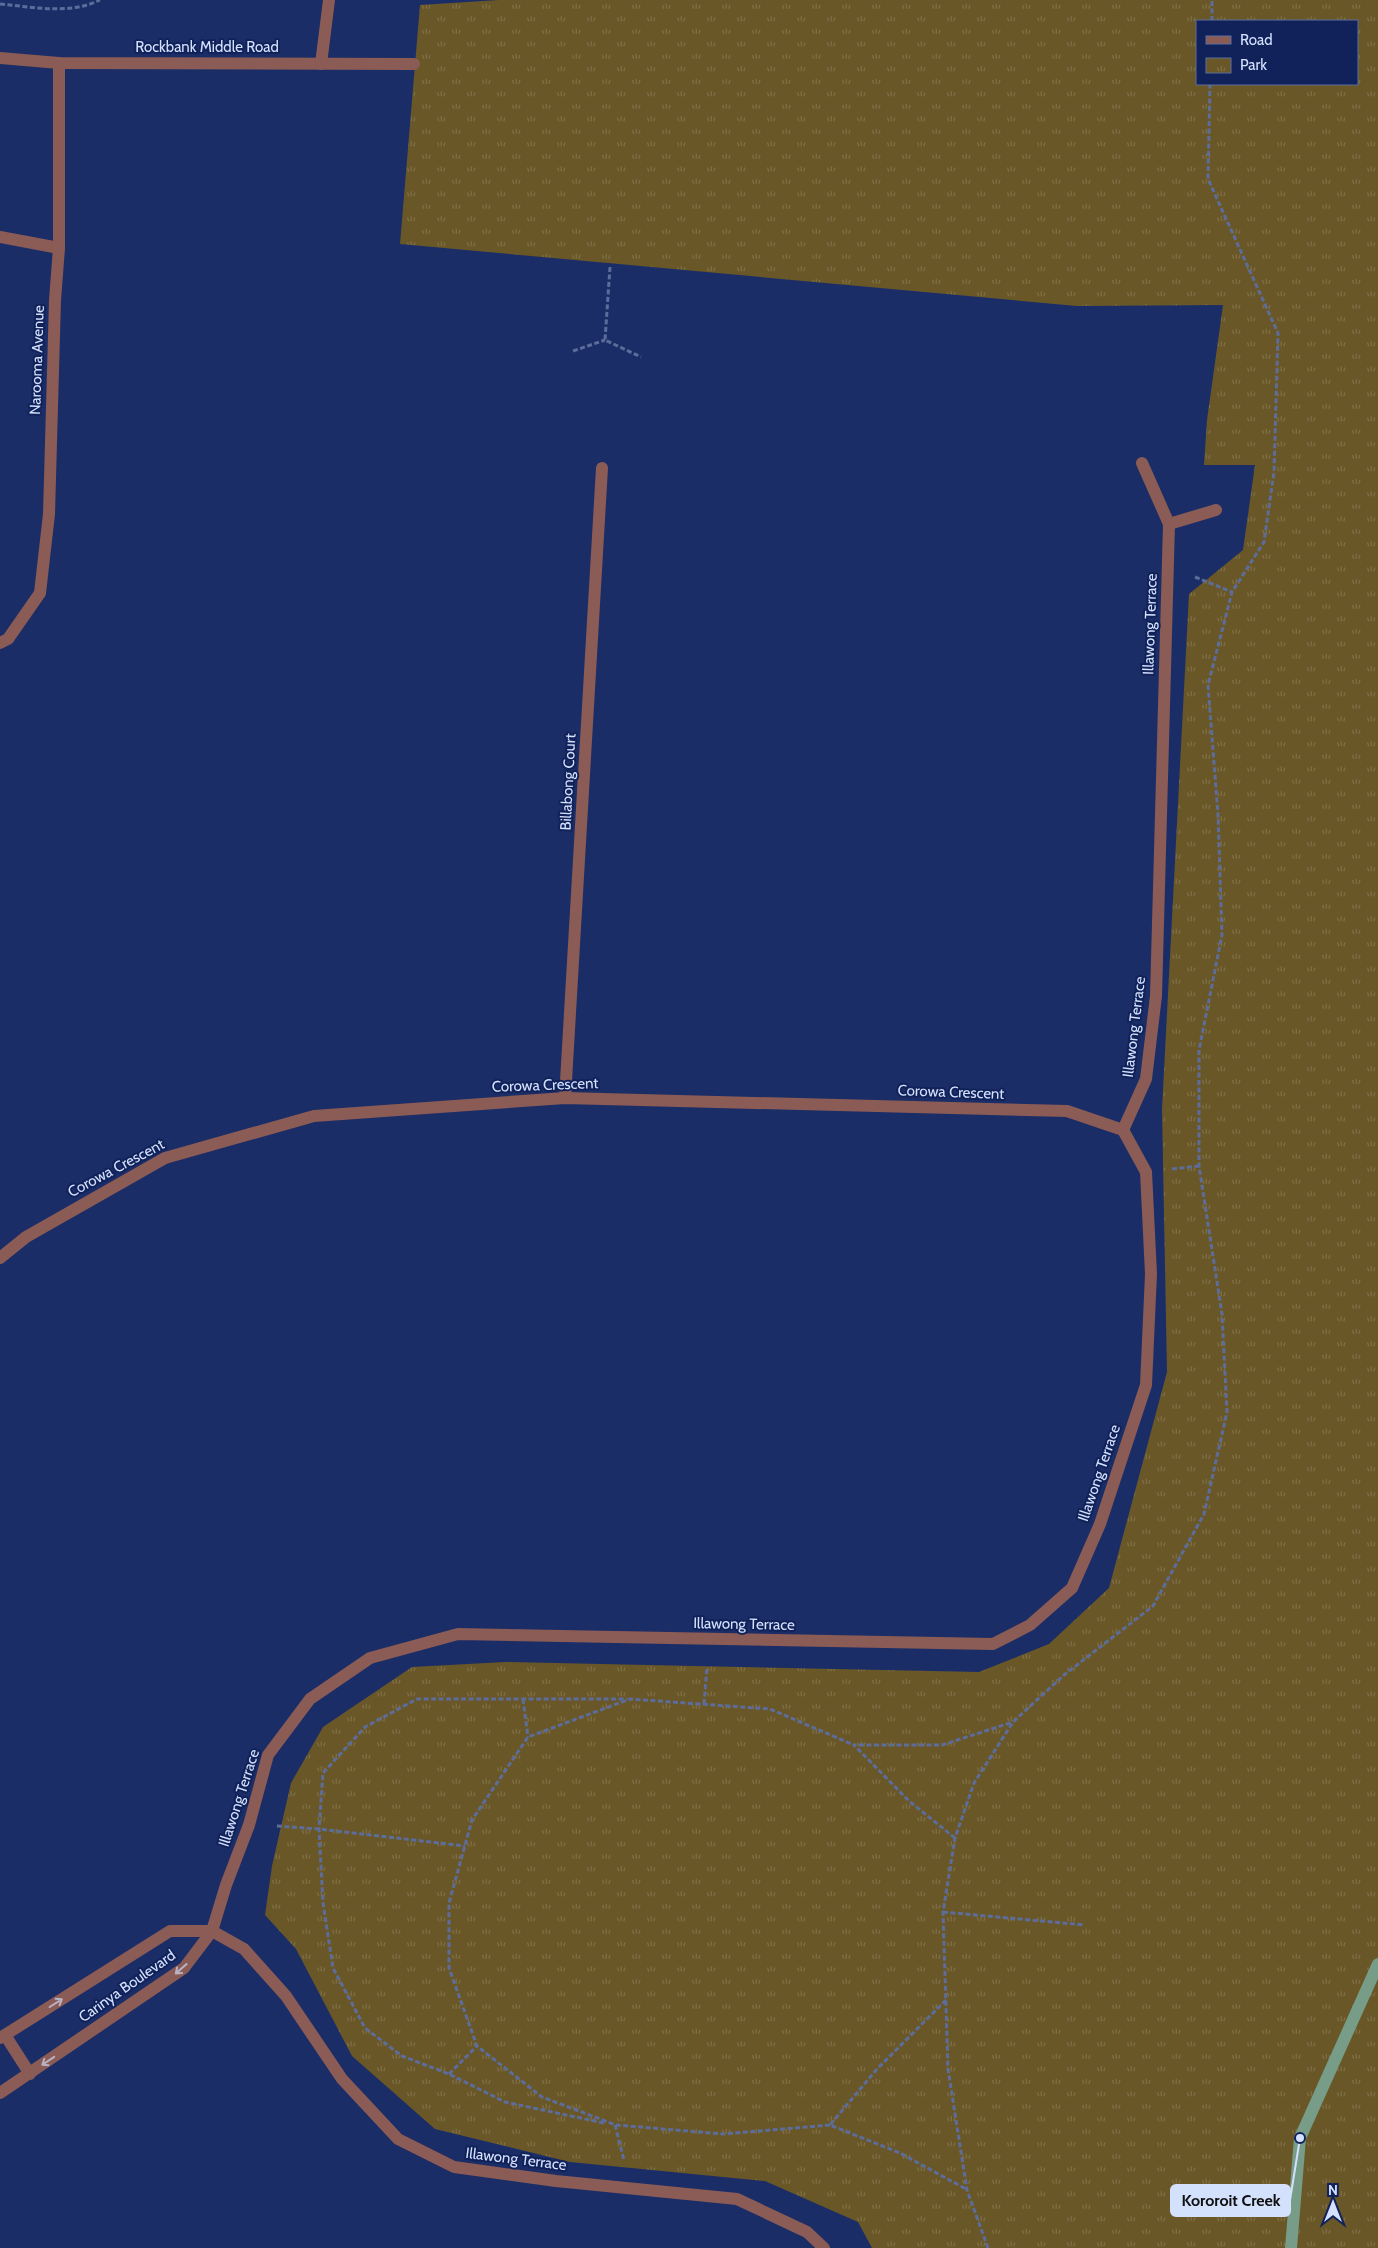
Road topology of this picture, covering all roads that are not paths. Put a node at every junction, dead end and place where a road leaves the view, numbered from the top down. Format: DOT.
graph roads {
  1 [pos="329,0"];
  2 [pos="0,58"];
  3 [pos="59,63"];
  4 [pos="321,64"];
  5 [pos="414,64"];
  6 [pos="0,237"];
  7 [pos="59,248"];
  8 [pos="1142,463"];
  9 [pos="602,468"];
  10 [pos="1216,510"];
  11 [pos="1169,524"];
  12 [pos="0,643"];
  13 [pos="566,1098"];
  14 [pos="1123,1130"];
  15 [pos="0,1258"];
  16 [pos="212,1931"];
  17 [pos="3,2036"];
  18 [pos="30,2074"];
  19 [pos="0,2093"];
  20 [pos="824,2248"];
  1 -- 4 [label="street"];
  2 -- 3 [label="street, Rockbank Middle Road"];
  3 -- 4 [label="street, Rockbank Middle Road"];
  3 -- 7 [label="street, Narooma Avenue"];
  4 -- 5 [label="street, Rockbank Middle Road"];
  6 -- 7 [label="street"];
  7 -- 12 [label="street, Narooma Avenue"];
  8 -- 11 [label="street, Illawong Terrace"];
  9 -- 13 [label="street, Billabong Court"];
  10 -- 11 [label="street"];
  11 -- 14 [label="street, Illawong Terrace"];
  13 -- 14 [label="street, Corowa Crescent"];
  13 -- 15 [label="street, Corowa Crescent"];
  14 -- 16 [label="street, Illawong Terrace"];
  17 -- 16 [label="street, Carinya Boulevard, one-way"];
  16 -- 18 [label="street, Carinya Boulevard, one-way"];
  16 -- 20 [label="street, Illawong Terrace"];
  17 -- 18 [label="street"];
  18 -- 19 [label="street, Carinya Boulevard"];
}
